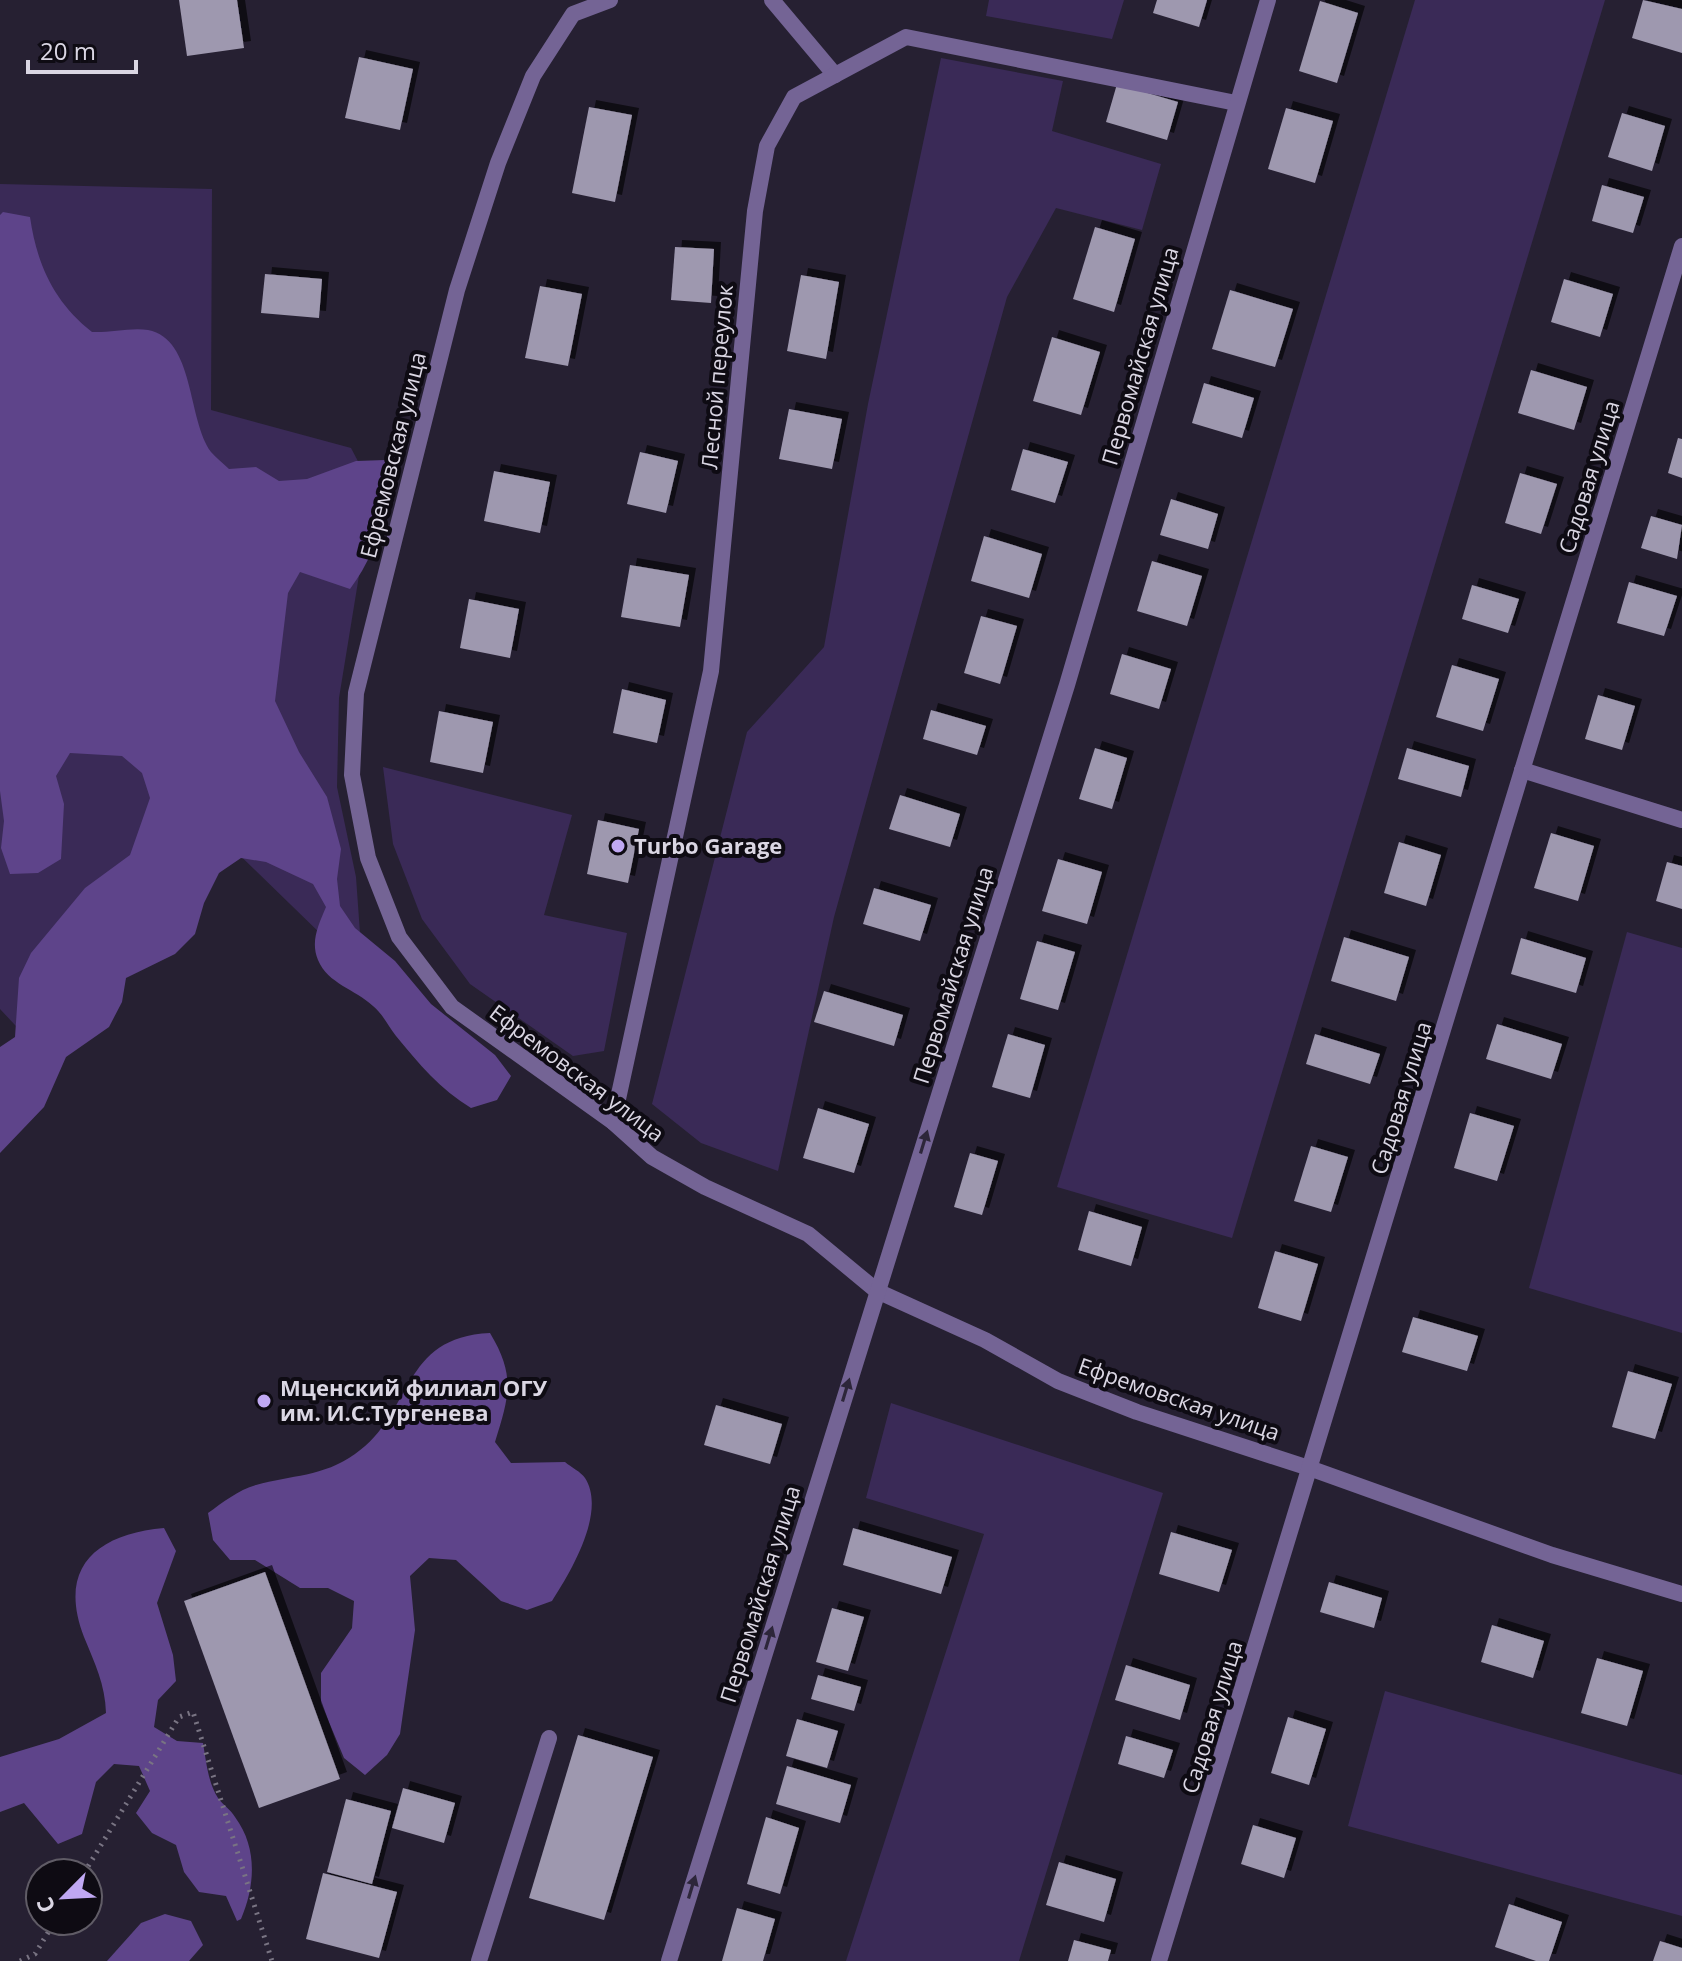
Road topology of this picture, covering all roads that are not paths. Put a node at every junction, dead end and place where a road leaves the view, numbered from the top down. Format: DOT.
graph roads {
  1 [pos="610,0"];
  2 [pos="772,0"];
  3 [pos="1268,0"];
  4 [pos="835,75"];
  5 [pos="1236,103"];
  6 [pos="1682,246"];
  7 [pos="1522,770"];
  8 [pos="1682,820"];
  9 [pos="613,1122"];
  10 [pos="877,1291"];
  11 [pos="1312,1469"];
  12 [pos="1682,1594"];
  13 [pos="549,1738"];
  14 [pos="479,1961"];
  15 [pos="669,1961"];
  16 [pos="1159,1961"];
  1 -- 9 [label="street, Ефремовская улица"];
  2 -- 4 [label="street"];
  3 -- 5 [label="street, Первомайская улица"];
  4 -- 5 [label="street, Лесной переулок"];
  4 -- 9 [label="street, Лесной переулок"];
  10 -- 5 [label="street, Первомайская улица, one-way"];
  6 -- 7 [label="street, Садовая улица"];
  7 -- 8 [label="street"];
  7 -- 11 [label="street, Садовая улица"];
  9 -- 10 [label="street, Ефремовская улица"];
  10 -- 11 [label="street, Ефремовская улица"];
  15 -- 10 [label="street, Первомайская улица, one-way"];
  11 -- 12 [label="street, Ефремовская улица"];
  11 -- 16 [label="street, Садовая улица"];
  13 -- 14 [label="street"];
}
